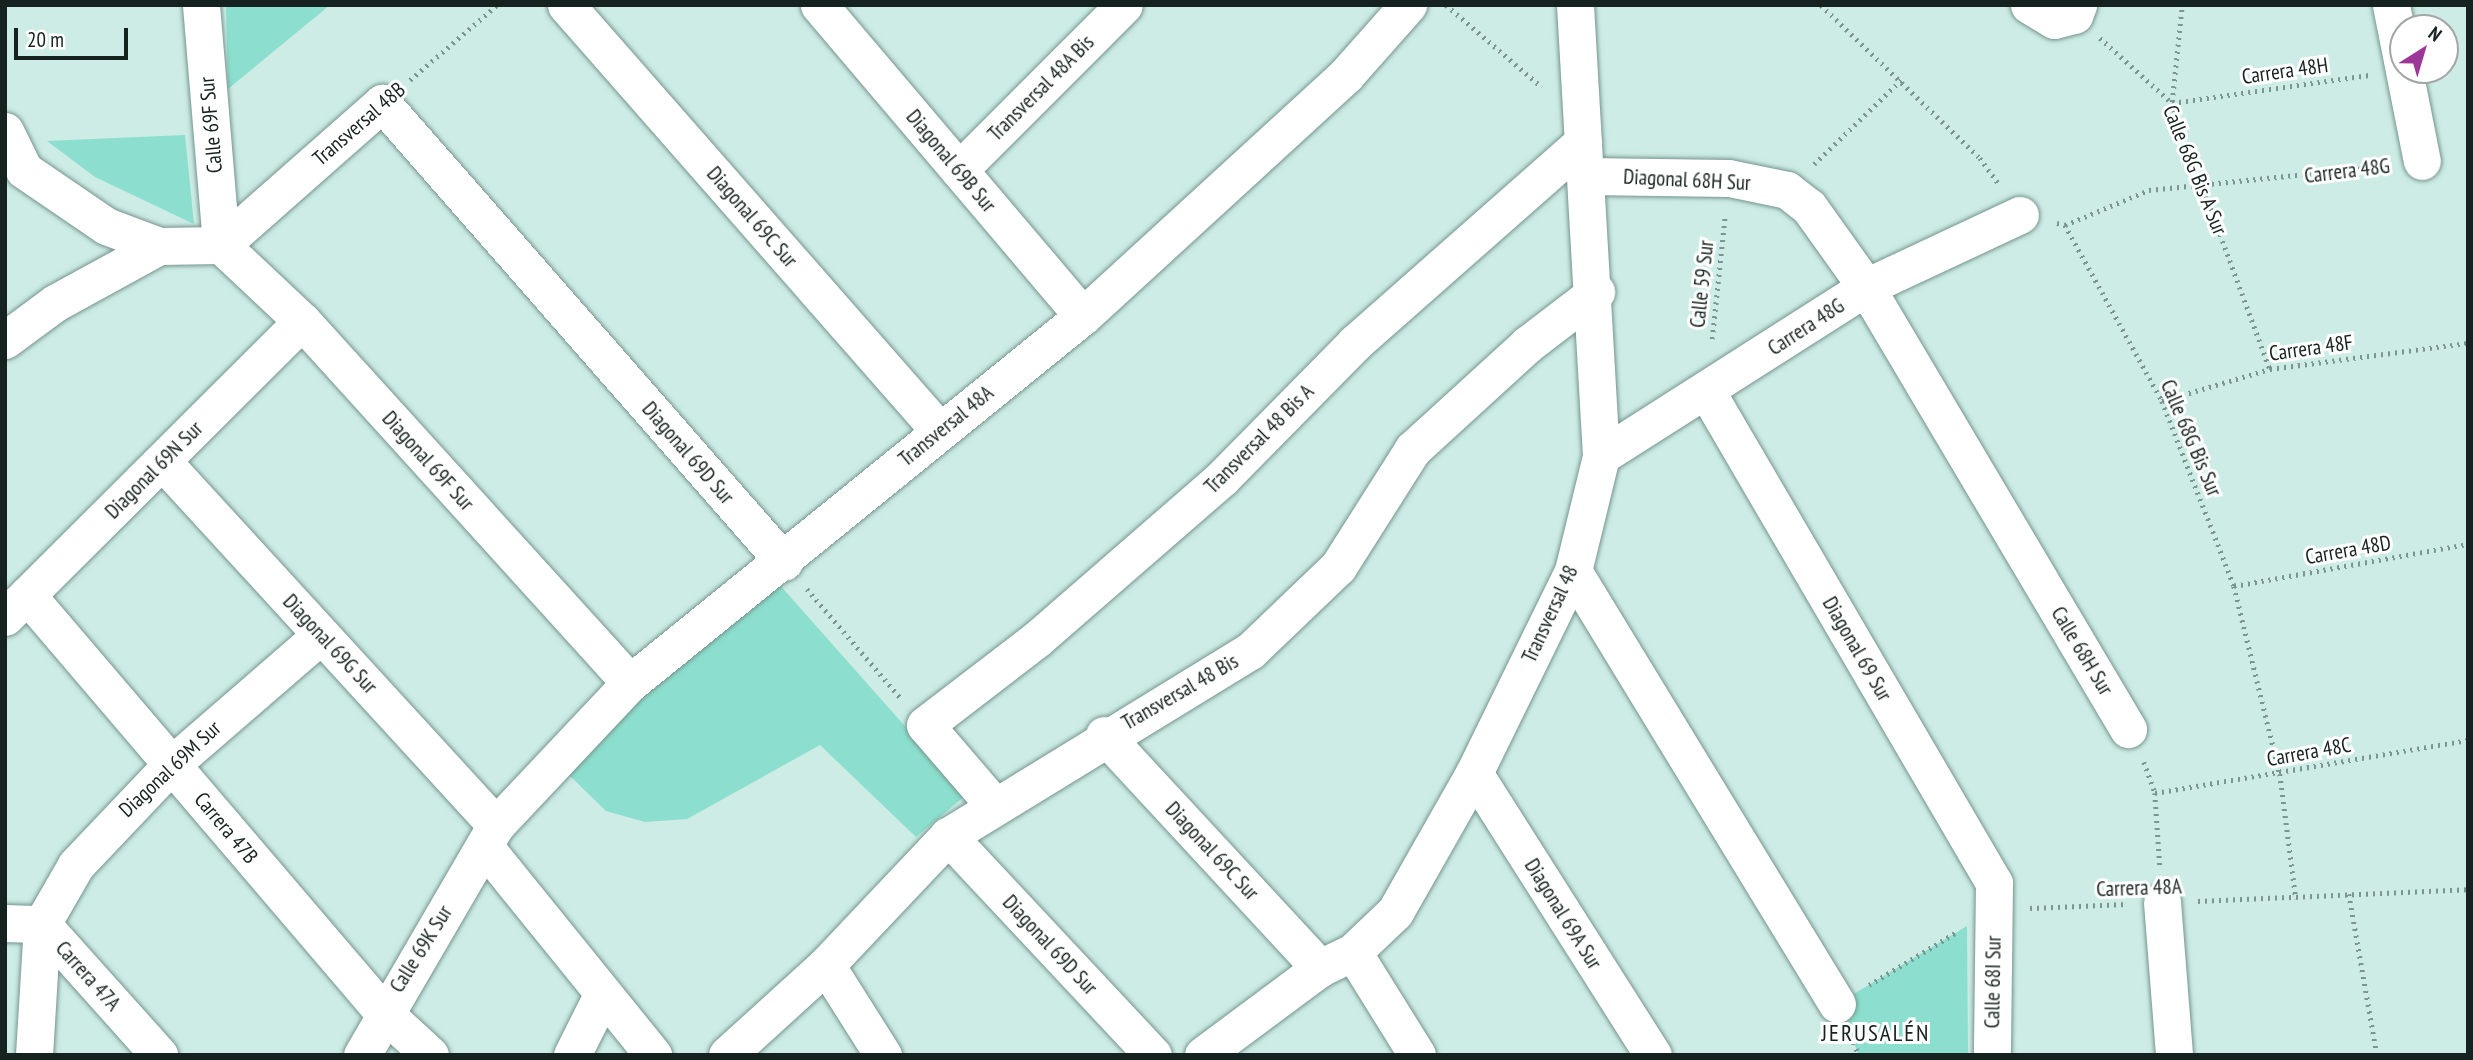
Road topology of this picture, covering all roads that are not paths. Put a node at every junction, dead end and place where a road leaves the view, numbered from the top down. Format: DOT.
graph roads {
  1 [pos="201,5"];
  2 [pos="566,5"];
  3 [pos="1124,5"];
  4 [pos="1408,5"];
  5 [pos="1575,5"];
  6 [pos="2028,5"];
  7 [pos="833,10"];
  8 [pos="2076,10"];
  9 [pos="2405,84"];
  10 [pos="382,103"];
  11 [pos="5,131"];
  12 [pos="1584,146"];
  13 [pos="2422,161"];
  14 [pos="959,170"];
  15 [pos="2020,215"];
  16 [pos="221,245"];
  17 [pos="159,246"];
  18 [pos="1866,287"];
  19 [pos="1596,292"];
  20 [pos="1083,316"];
  21 [pos="302,321"];
  22 [pos="5,340"];
  23 [pos="1707,392"];
  24 [pos="938,429"];
  25 [pos="1601,456"];
  26 [pos="163,462"];
  27 [pos="784,562"];
  28 [pos="1573,571"];
  29 [pos="16,606"];
  30 [pos="321,635"];
  31 [pos="630,683"];
  32 [pos="2128,729"];
  33 [pos="1104,735"];
  34 [pos="172,764"];
  35 [pos="1474,773"];
  36 [pos="993,804"];
  37 [pos="490,835"];
  38 [pos="948,836"];
  39 [pos="2162,902"];
  40 [pos="1994,909"];
  41 [pos="5,923"];
  42 [pos="42,924"];
  43 [pos="1353,952"];
  44 [pos="826,965"];
  45 [pos="1320,968"];
  46 [pos="601,997"];
  47 [pos="1837,1004"];
  48 [pos="382,1011"];
  49 [pos="34,1055"];
  50 [pos="159,1055"];
  51 [pos="362,1055"];
  52 [pos="430,1055"];
  53 [pos="572,1055"];
  54 [pos="653,1055"];
  55 [pos="727,1055"];
  56 [pos="883,1055"];
  57 [pos="1153,1055"];
  58 [pos="1203,1055"];
  59 [pos="1417,1055"];
  60 [pos="1653,1055"];
  61 [pos="1992,1055"];
  62 [pos="2175,1055"];
  1 -- 16 [label="street, Calle 69F Sur"];
  2 -- 24 [label="street, Diagonal 69C Sur"];
  3 -- 14 [label="street, Transversal 48A Bis"];
  4 -- 20 [label="street, Transversal 48A"];
  5 -- 12 [label="street, Transversal 48"];
  6 -- 8 [label="street"];
  7 -- 14 [label="street, Diagonal 69B Sur"];
  9 -- 13 [label="street"];
  10 -- 16 [label="street, Transversal 48B"];
  10 -- 27 [label="street, Diagonal 69D Sur"];
  11 -- 17 [label="street"];
  12 -- 18 [label="street, Diagonal 68H Sur"];
  12 -- 19 [label="street, Transversal 48"];
  12 -- 36 [label="street, Transversal 48 Bis A"];
  14 -- 20 [label="street, Diagonal 69B Sur"];
  15 -- 18 [label="street, Carrera 48G"];
  16 -- 17 [label="street"];
  16 -- 21 [label="street, Diagonal 69F Sur"];
  17 -- 22 [label="street"];
  18 -- 23 [label="street, Carrera 48G"];
  18 -- 32 [label="street, Calle 68H Sur"];
  19 -- 25 [label="street, Transversal 48"];
  19 -- 33 [label="street, Transversal 48 Bis"];
  20 -- 24 [label="street, Transversal 48A"];
  21 -- 26 [label="street, Diagonal 69N Sur"];
  21 -- 31 [label="street, Diagonal 69F Sur"];
  23 -- 25 [label="street, Carrera 48G"];
  23 -- 40 [label="street, Diagonal 69 Sur"];
  24 -- 27 [label="street, Transversal 48A"];
  25 -- 28 [label="street, Transversal 48"];
  26 -- 29 [label="street, Diagonal 69N Sur"];
  26 -- 30 [label="street, Diagonal 69G Sur"];
  27 -- 31 [label="street, Transversal 48A"];
  28 -- 35 [label="street, Transversal 48"];
  28 -- 47 [label="street"];
  29 -- 34 [label="street, Carrera 47B"];
  30 -- 34 [label="street, Diagonal 69M Sur"];
  30 -- 37 [label="street, Diagonal 69G Sur"];
  31 -- 37 [label="street, Transversal 48A"];
  33 -- 36 [label="street, Transversal 48 Bis"];
  33 -- 45 [label="street, Diagonal 69C Sur"];
  34 -- 42 [label="street, Diagonal 69M Sur"];
  34 -- 48 [label="street, Carrera 47B"];
  35 -- 43 [label="street, Transversal 48"];
  35 -- 60 [label="street, Diagonal 69A Sur"];
  36 -- 38 [label="street, Transversal 48 Bis"];
  37 -- 46 [label="street, Diagonal 69G Sur"];
  37 -- 48 [label="street, Calle 69K Sur"];
  38 -- 44 [label="street, Transversal 48 Bis"];
  38 -- 57 [label="street, Diagonal 69D Sur"];
  39 -- 62 [label="street"];
  40 -- 61 [label="street, Calle 68I Sur"];
  41 -- 42 [label="street, Carrera 47A"];
  42 -- 49 [label="street"];
  42 -- 50 [label="street, Carrera 47A"];
  43 -- 45 [label="street, Transversal 48"];
  43 -- 59 [label="street"];
  44 -- 55 [label="street, Transversal 48 Bis"];
  44 -- 56 [label="street"];
  45 -- 58 [label="street, Transversal 48"];
  46 -- 53 [label="street"];
  46 -- 54 [label="street, Diagonal 69G Sur"];
  48 -- 51 [label="street, Calle 69K Sur"];
  48 -- 52 [label="street, Carrera 47B"];
}
